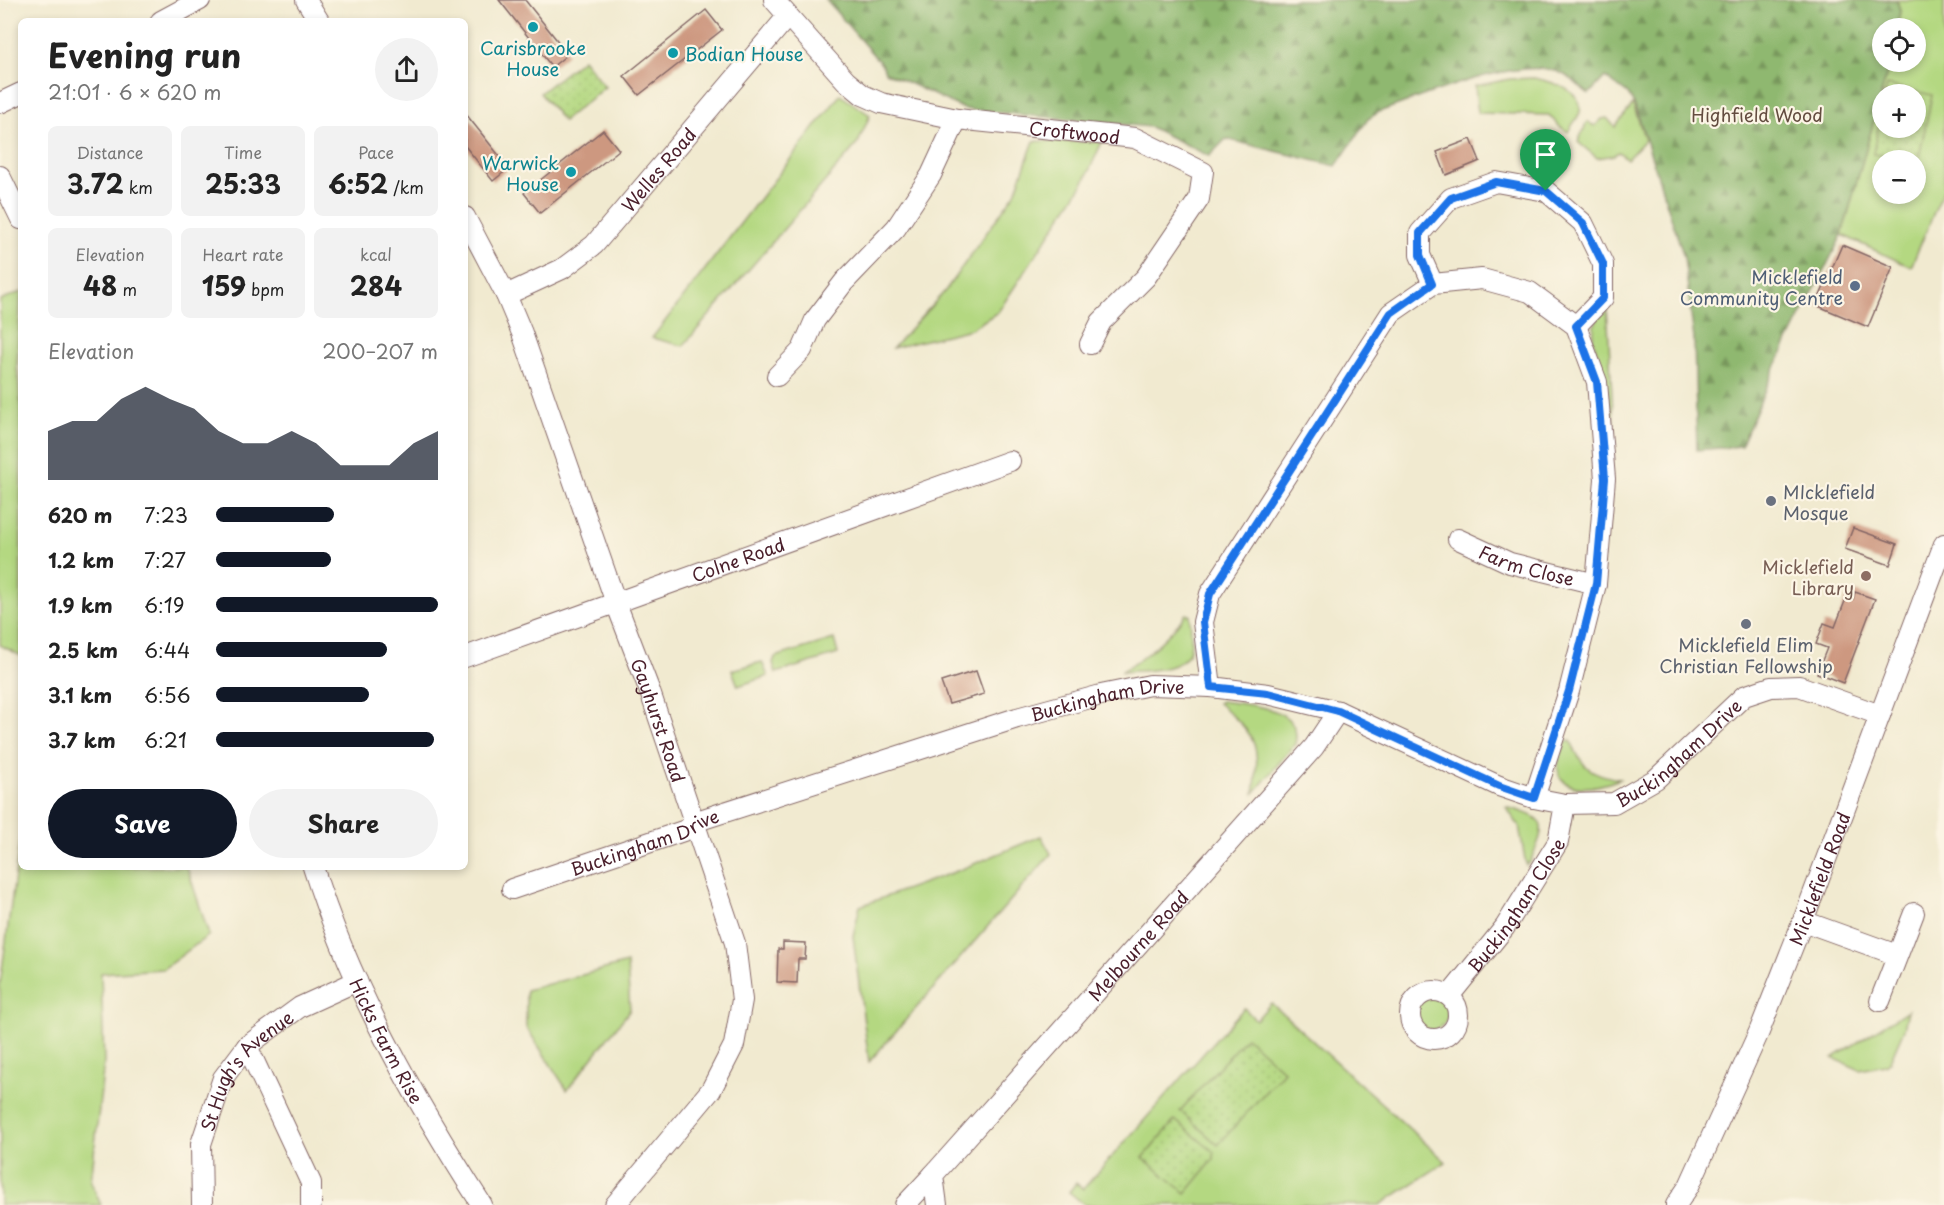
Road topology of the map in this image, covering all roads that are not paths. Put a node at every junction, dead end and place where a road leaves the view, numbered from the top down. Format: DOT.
graph roads {
  1 [pos="200,0"];
  2 [pos="306,0"];
  3 [pos="774,0"];
  4 [pos="787,17"];
  5 [pos="167,18"];
  6 [pos="317,18"];
  7 [pos="18,94"];
  8 [pos="0,103"];
  9 [pos="957,118"];
  10 [pos="0,176"];
  11 [pos="18,213"];
  12 [pos="468,226"];
  13 [pos="1432,284"];
  14 [pos="506,295"];
  15 [pos="1576,326"];
  16 [pos="1090,344"];
  17 [pos="777,376"];
  18 [pos="1010,461"];
  19 [pos="1458,539"];
  20 [pos="1944,544"];
  21 [pos="1596,584"];
  22 [pos="1936,593"];
  23 [pos="616,603"];
  24 [pos="468,656"];
  25 [pos="1211,687"];
  26 [pos="1338,711"];
  27 [pos="1880,715"];
  28 [pos="1534,798"];
  29 [pos="1565,804"];
  30 [pos="694,825"];
  31 [pos="314,870"];
  32 [pos="513,889"];
  33 [pos="1914,913"];
  34 [pos="1803,921"];
  35 [pos="1897,955"];
  36 [pos="357,981"];
  37 [pos="1450,995"];
  38 [pos="1880,1001"];
  39 [pos="247,1046"];
  40 [pos="933,1175"];
  41 [pos="202,1205"];
  42 [pos="311,1205"];
  43 [pos="482,1205"];
  44 [pos="615,1205"];
  45 [pos="905,1205"];
  46 [pos="937,1205"];
  47 [pos="1676,1205"];
  1 -- 5 [label="street"];
  2 -- 6 [label="street"];
  3 -- 4 [label="street, Croftwood"];
  4 -- 9 [label="street, Croftwood"];
  4 -- 14 [label="street, Welles Road"];
  7 -- 8 [label="street"];
  9 -- 16 [label="street, Croftwood"];
  9 -- 17 [label="street"];
  10 -- 11 [label="street"];
  12 -- 14 [label="street, Gayhurst Road"];
  13 -- 15 [label="street"];
  13 -- 15 [label="street"];
  13 -- 25 [label="street"];
  14 -- 23 [label="street, Gayhurst Road"];
  15 -- 21 [label="street"];
  18 -- 23 [label="street, Colne Road"];
  19 -- 21 [label="street, Farm Close"];
  20 -- 22 [label="street, Micklefield Road"];
  21 -- 28 [label="street"];
  22 -- 27 [label="street, Micklefield Road"];
  23 -- 24 [label="street, Colne Road"];
  23 -- 30 [label="street, Gayhurst Road"];
  25 -- 26 [label="street, Buckingham Drive"];
  25 -- 30 [label="street, Buckingham Drive"];
  26 -- 28 [label="street, Buckingham Drive"];
  26 -- 40 [label="street, Melbourne Road"];
  27 -- 29 [label="street, Buckingham Drive"];
  27 -- 34 [label="street, Micklefield Road"];
  28 -- 29 [label="street, Buckingham Drive"];
  29 -- 37 [label="street, Buckingham Close"];
  30 -- 32 [label="street, Buckingham Drive"];
  30 -- 44 [label="street, Gayhurst Road"];
  31 -- 36 [label="street, Hicks Farm Rise"];
  33 -- 35 [label="street"];
  34 -- 35 [label="street"];
  34 -- 47 [label="street, Micklefield Road"];
  35 -- 38 [label="street"];
  36 -- 39 [label="street, St Hugh's Avenue"];
  36 -- 43 [label="street, Hicks Farm Rise"];
  39 -- 41 [label="street, St Hugh's Avenue"];
  39 -- 42 [label="street"];
  40 -- 45 [label="street, Melbourne Road"];
  40 -- 46 [label="street"];
}
